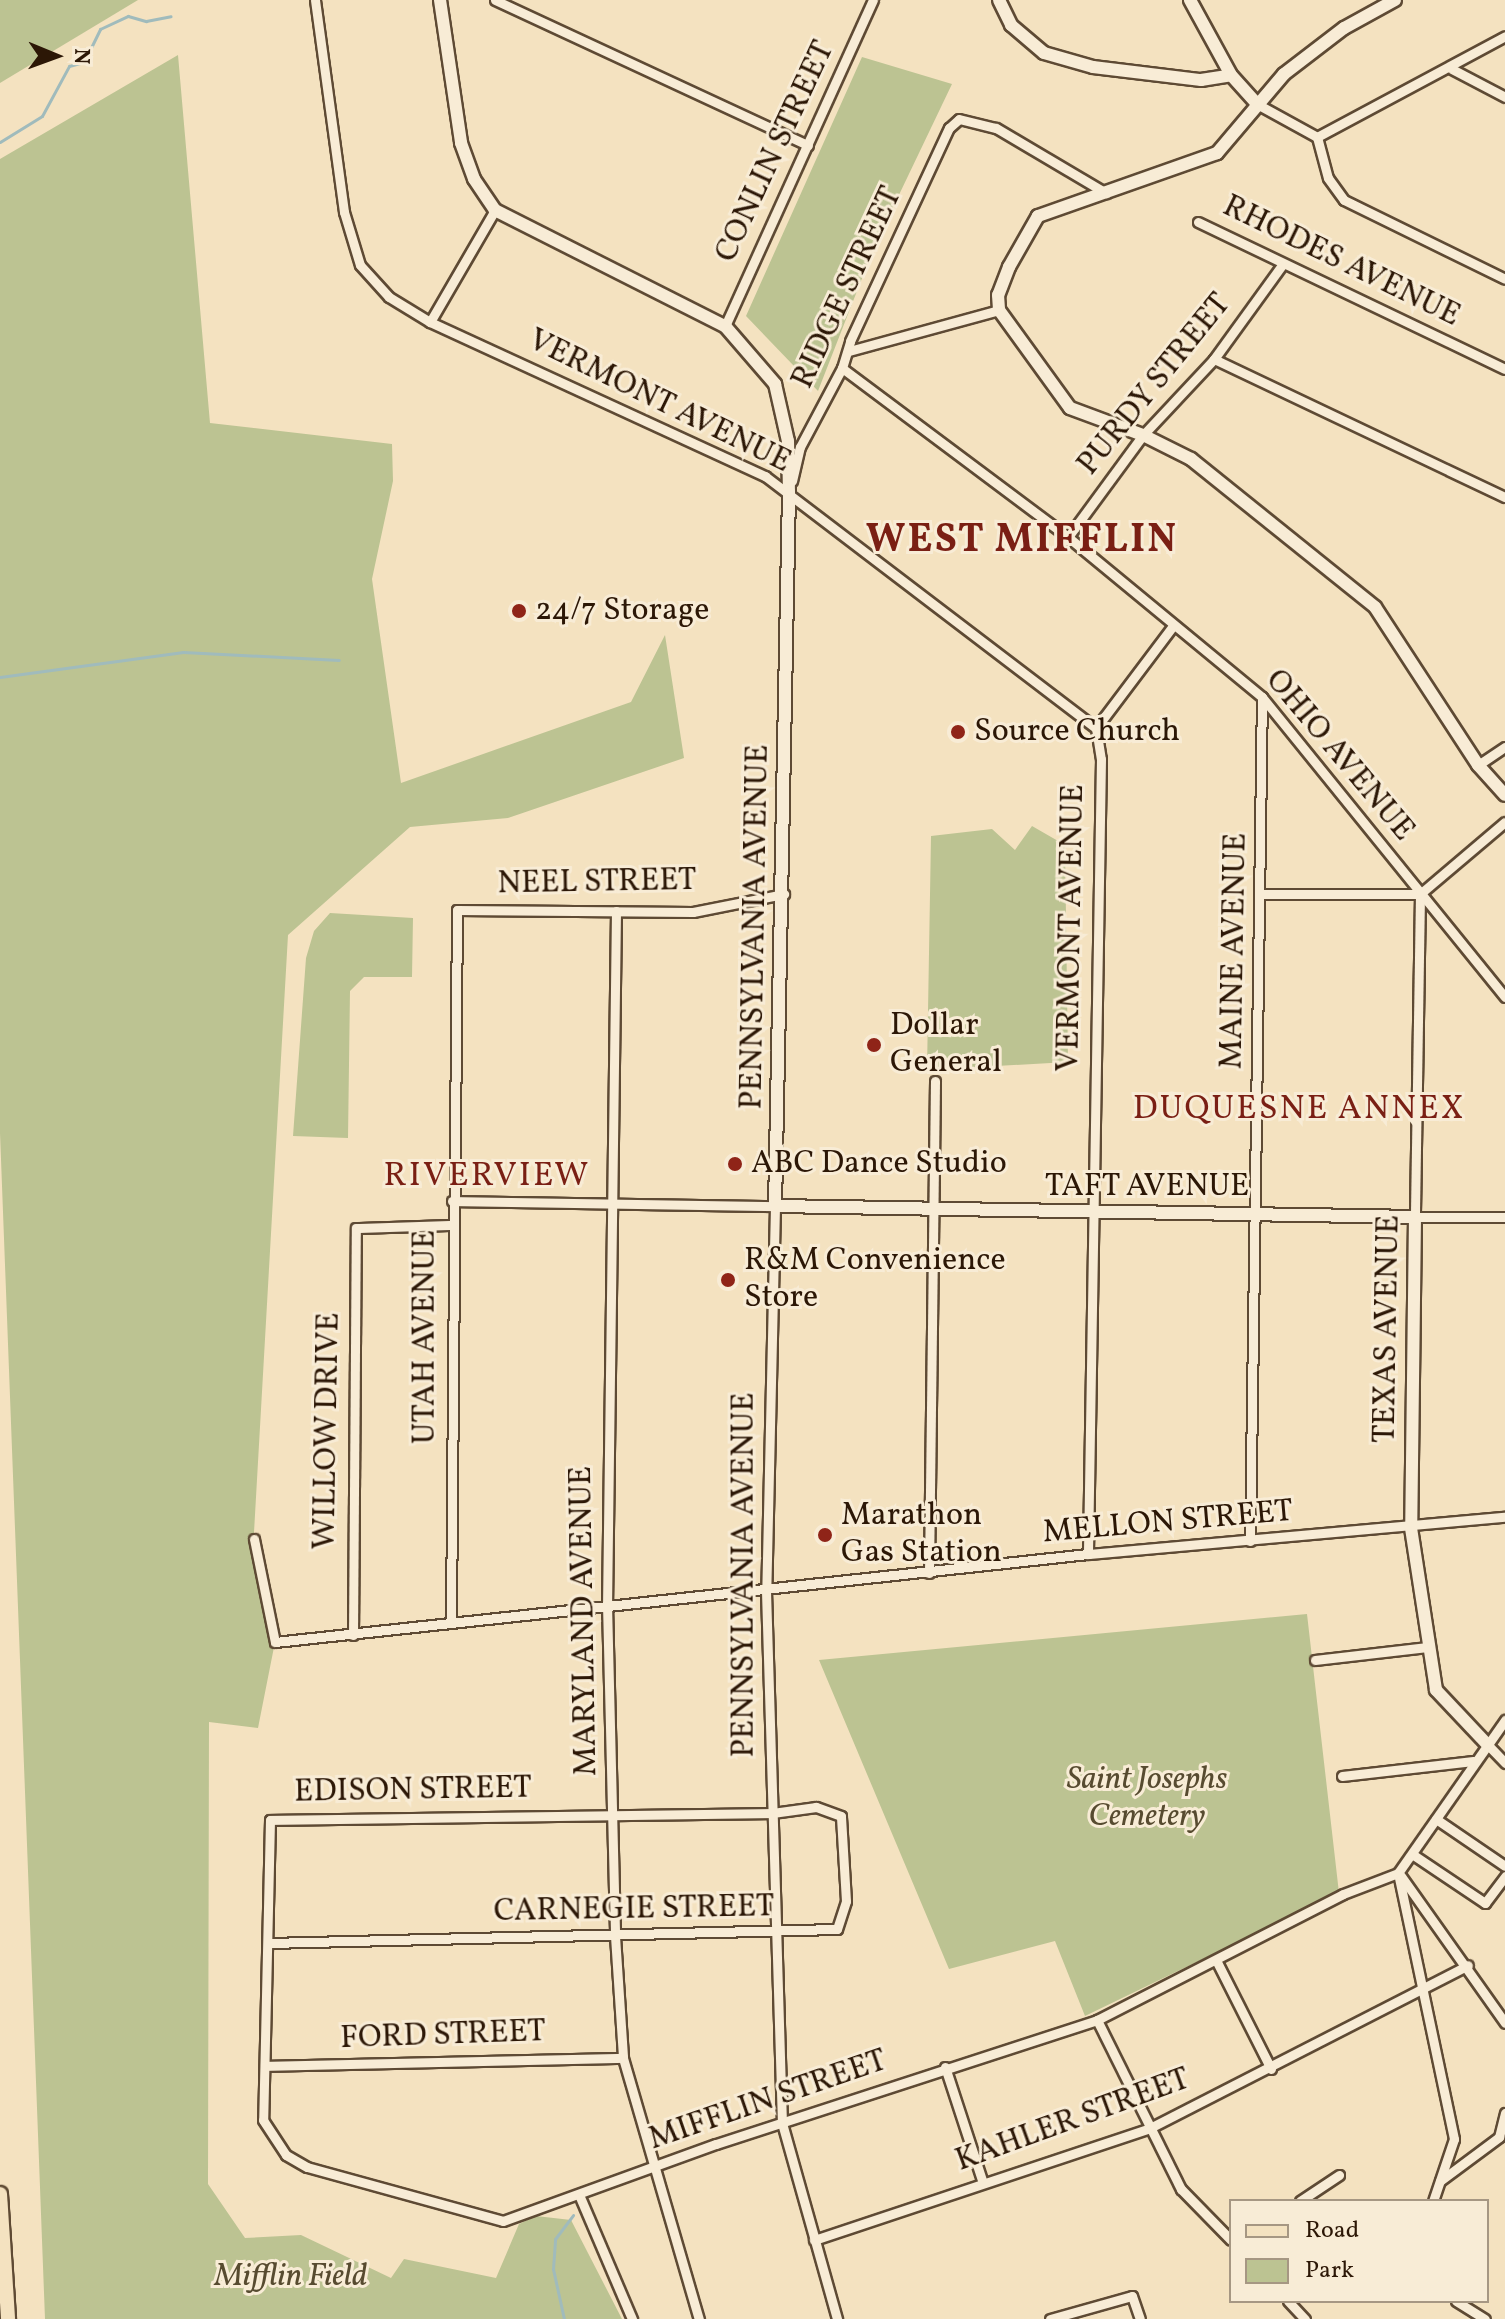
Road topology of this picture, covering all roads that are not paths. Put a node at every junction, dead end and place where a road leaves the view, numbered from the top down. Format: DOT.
graph roads {
  1 [pos="315,0"];
  2 [pos="440,0"];
  3 [pos="495,0"];
  4 [pos="873,0"];
  5 [pos="999,0"];
  6 [pos="1190,0"];
  7 [pos="1395,0"];
  8 [pos="1505,36"];
  9 [pos="1452,69"];
  10 [pos="1231,75"];
  11 [pos="1505,97"];
  12 [pos="1257,104"];
  13 [pos="1317,137"];
  14 [pos="808,145"];
  15 [pos="1106,193"];
  16 [pos="495,210"];
  17 [pos="1198,222"];
  18 [pos="1282,265"];
  19 [pos="1505,279"];
  20 [pos="999,310"];
  21 [pos="430,322"];
  22 [pos="725,326"];
  23 [pos="849,351"];
  24 [pos="1214,359"];
  25 [pos="842,368"];
  26 [pos="1505,369"];
  27 [pos="1143,435"];
  28 [pos="789,492"];
  29 [pos="1505,497"];
  30 [pos="1068,537"];
  31 [pos="1173,626"];
  32 [pos="1262,697"];
  33 [pos="1096,728"];
  34 [pos="1505,747"];
  35 [pos="1478,765"];
  36 [pos="1505,795"];
  37 [pos="1505,822"];
  38 [pos="784,894"];
  39 [pos="1262,894"];
  40 [pos="1420,894"];
  41 [pos="457,910"];
  42 [pos="616,911"];
  43 [pos="1505,997"];
  44 [pos="935,1081"];
  45 [pos="452,1201"];
  46 [pos="611,1205"];
  47 [pos="775,1206"];
  48 [pos="934,1210"];
  49 [pos="1093,1212"];
  50 [pos="1258,1213"];
  51 [pos="1415,1217"];
  52 [pos="1505,1217"];
  53 [pos="452,1225"];
  54 [pos="1505,1517"];
  55 [pos="1411,1528"];
  56 [pos="254,1539"];
  57 [pos="1250,1541"];
  58 [pos="1088,1554"];
  59 [pos="929,1573"];
  60 [pos="766,1591"];
  61 [pos="607,1604"];
  62 [pos="451,1621"];
  63 [pos="353,1635"];
  64 [pos="1427,1647"];
  65 [pos="1315,1660"];
  66 [pos="1505,1720"];
  67 [pos="1486,1743"];
  68 [pos="1473,1761"];
  69 [pos="1505,1763"];
  70 [pos="1342,1776"];
  71 [pos="796,1809"];
  72 [pos="615,1812"];
  73 [pos="772,1813"];
  74 [pos="1436,1819"];
  75 [pos="270,1820"];
  76 [pos="1412,1854"];
  77 [pos="1505,1866"];
  78 [pos="1398,1873"];
  79 [pos="1505,1876"];
  80 [pos="775,1934"];
  81 [pos="615,1936"];
  82 [pos="268,1943"];
  83 [pos="1216,1960"];
  84 [pos="1468,1965"];
  85 [pos="1426,1990"];
  86 [pos="1097,2020"];
  87 [pos="1505,2023"];
  88 [pos="623,2058"];
  89 [pos="265,2066"];
  90 [pos="945,2067"];
  91 [pos="1271,2069"];
  92 [pos="1505,2113"];
  93 [pos="782,2123"];
  94 [pos="1150,2128"];
  95 [pos="653,2167"];
  96 [pos="1339,2175"];
  97 [pos="1440,2181"];
  98 [pos="983,2183"];
  99 [pos="0,2194"];
  100 [pos="580,2197"];
  101 [pos="1303,2199"];
  102 [pos="1434,2199"];
  103 [pos="1229,2238"];
  104 [pos="814,2240"];
  105 [pos="1290,2303"];
  106 [pos="1459,2303"];
  107 [pos="8,2319"];
  108 [pos="632,2319"];
  109 [pos="699,2319"];
  110 [pos="837,2319"];
  111 [pos="1050,2319"];
  112 [pos="1140,2319"];
  113 [pos="1305,2319"];
  114 [pos="1485,2319"];
  1 -- 21 [label="street, VERMONT AVENUE"];
  2 -- 16 [label="street"];
  3 -- 14 [label="street"];
  4 -- 14 [label="street, CONLIN STREET"];
  5 -- 10 [label="street"];
  6 -- 10 [label="street"];
  7 -- 12 [label="street"];
  8 -- 9 [label="street"];
  9 -- 11 [label="street"];
  9 -- 13 [label="street"];
  10 -- 12 [label="street"];
  12 -- 13 [label="street"];
  12 -- 15 [label="street"];
  13 -- 19 [label="street"];
  14 -- 22 [label="street, CONLIN STREET"];
  15 -- 20 [label="street"];
  15 -- 23 [label="street, RIDGE STREET"];
  16 -- 21 [label="street"];
  16 -- 22 [label="street, PENNSYLVANIA AVENUE"];
  17 -- 18 [label="street, RHODES AVENUE"];
  18 -- 24 [label="street, PURDY STREET"];
  18 -- 26 [label="street, RHODES AVENUE"];
  20 -- 23 [label="street"];
  20 -- 27 [label="street"];
  21 -- 28 [label="street, VERMONT AVENUE"];
  22 -- 28 [label="street, PENNSYLVANIA AVENUE"];
  23 -- 25 [label="street, RIDGE STREET"];
  24 -- 27 [label="street, PURDY STREET"];
  24 -- 29 [label="street"];
  25 -- 28 [label="street, RIDGE STREET"];
  25 -- 30 [label="street, OHIO AVENUE"];
  27 -- 30 [label="street, PURDY STREET"];
  27 -- 35 [label="street"];
  28 -- 33 [label="street, VERMONT AVENUE"];
  28 -- 38 [label="street, PENNSYLVANIA AVENUE"];
  30 -- 31 [label="street, OHIO AVENUE"];
  31 -- 32 [label="street, OHIO AVENUE"];
  31 -- 33 [label="street"];
  32 -- 39 [label="street, MAINE AVENUE"];
  32 -- 40 [label="street, OHIO AVENUE"];
  33 -- 49 [label="street, VERMONT AVENUE"];
  34 -- 35 [label="street"];
  35 -- 36 [label="street"];
  37 -- 40 [label="street"];
  38 -- 42 [label="street, NEEL STREET"];
  38 -- 47 [label="street, PENNSYLVANIA AVENUE"];
  39 -- 40 [label="street"];
  39 -- 50 [label="street, MAINE AVENUE"];
  40 -- 43 [label="street, OHIO AVENUE"];
  40 -- 51 [label="street, TEXAS AVENUE"];
  41 -- 42 [label="street, NEEL STREET"];
  41 -- 45 [label="street, UTAH AVENUE"];
  42 -- 46 [label="street, MARYLAND AVENUE"];
  44 -- 48 [label="street"];
  45 -- 46 [label="street, TAFT AVENUE"];
  45 -- 53 [label="street, UTAH AVENUE"];
  46 -- 47 [label="street, TAFT AVENUE"];
  46 -- 61 [label="street, MARYLAND AVENUE"];
  47 -- 48 [label="street, TAFT AVENUE"];
  47 -- 60 [label="street, PENNSYLVANIA AVENUE"];
  48 -- 49 [label="street, TAFT AVENUE"];
  48 -- 59 [label="street"];
  49 -- 50 [label="street, TAFT AVENUE"];
  49 -- 58 [label="street, VERMONT AVENUE"];
  50 -- 51 [label="street, TAFT AVENUE"];
  50 -- 57 [label="street, MAINE AVENUE"];
  51 -- 52 [label="street, TAFT AVENUE"];
  51 -- 55 [label="street, TEXAS AVENUE"];
  53 -- 62 [label="street, UTAH AVENUE"];
  53 -- 63 [label="street, WILLOW DRIVE"];
  54 -- 55 [label="street, MELLON STREET"];
  55 -- 57 [label="street, MELLON STREET"];
  55 -- 64 [label="street, TEXAS AVENUE"];
  56 -- 63 [label="street, MELLON STREET"];
  57 -- 58 [label="street, MELLON STREET"];
  58 -- 59 [label="street, MELLON STREET"];
  59 -- 60 [label="street, MELLON STREET"];
  60 -- 61 [label="street, MELLON STREET"];
  60 -- 73 [label="street, PENNSYLVANIA AVENUE"];
  61 -- 62 [label="street, MELLON STREET"];
  61 -- 72 [label="street, MARYLAND AVENUE"];
  62 -- 63 [label="street, MELLON STREET"];
  64 -- 65 [label="street"];
  64 -- 67 [label="street, TEXAS AVENUE"];
  66 -- 67 [label="street"];
  67 -- 68 [label="street"];
  67 -- 69 [label="street"];
  68 -- 70 [label="street"];
  68 -- 74 [label="street"];
  71 -- 73 [label="street, EDISON STREET"];
  71 -- 80 [label="street, CARNEGIE STREET"];
  72 -- 73 [label="street, EDISON STREET"];
  72 -- 75 [label="street, EDISON STREET"];
  72 -- 81 [label="street, MARYLAND AVENUE"];
  73 -- 80 [label="street, PENNSYLVANIA AVENUE"];
  74 -- 76 [label="street"];
  74 -- 77 [label="street"];
  75 -- 82 [label="street, MIFFLIN STREET"];
  76 -- 78 [label="street"];
  76 -- 79 [label="street"];
  78 -- 83 [label="street, MIFFLIN STREET"];
  78 -- 84 [label="street"];
  78 -- 85 [label="street"];
  80 -- 81 [label="street, CARNEGIE STREET"];
  80 -- 93 [label="street, PENNSYLVANIA AVENUE"];
  81 -- 82 [label="street, CARNEGIE STREET"];
  81 -- 88 [label="street, MARYLAND AVENUE"];
  82 -- 89 [label="street, MIFFLIN STREET"];
  83 -- 86 [label="street, MIFFLIN STREET"];
  83 -- 91 [label="street"];
  84 -- 85 [label="street, KAHLER STREET"];
  84 -- 87 [label="street"];
  85 -- 91 [label="street, KAHLER STREET"];
  85 -- 97 [label="street"];
  86 -- 90 [label="street, MIFFLIN STREET"];
  86 -- 94 [label="street"];
  88 -- 89 [label="street, FORD STREET"];
  88 -- 95 [label="street, MARYLAND AVENUE"];
  89 -- 100 [label="street, MIFFLIN STREET"];
  90 -- 93 [label="street, MIFFLIN STREET"];
  90 -- 98 [label="street"];
  91 -- 94 [label="street, KAHLER STREET"];
  92 -- 97 [label="street"];
  93 -- 95 [label="street, MIFFLIN STREET"];
  93 -- 104 [label="street, PENNSYLVANIA AVENUE"];
  94 -- 98 [label="street, KAHLER STREET"];
  94 -- 103 [label="street"];
  95 -- 100 [label="street, MIFFLIN STREET"];
  95 -- 109 [label="street, MARYLAND AVENUE"];
  96 -- 101 [label="street"];
  97 -- 102 [label="street"];
  98 -- 104 [label="street, KAHLER STREET"];
  99 -- 107 [label="main road"];
  100 -- 108 [label="street"];
  104 -- 110 [label="street, PENNSYLVANIA AVENUE"];
  105 -- 113 [label="street"];
  106 -- 114 [label="street"];
  111 -- 112 [label="street"];
}
